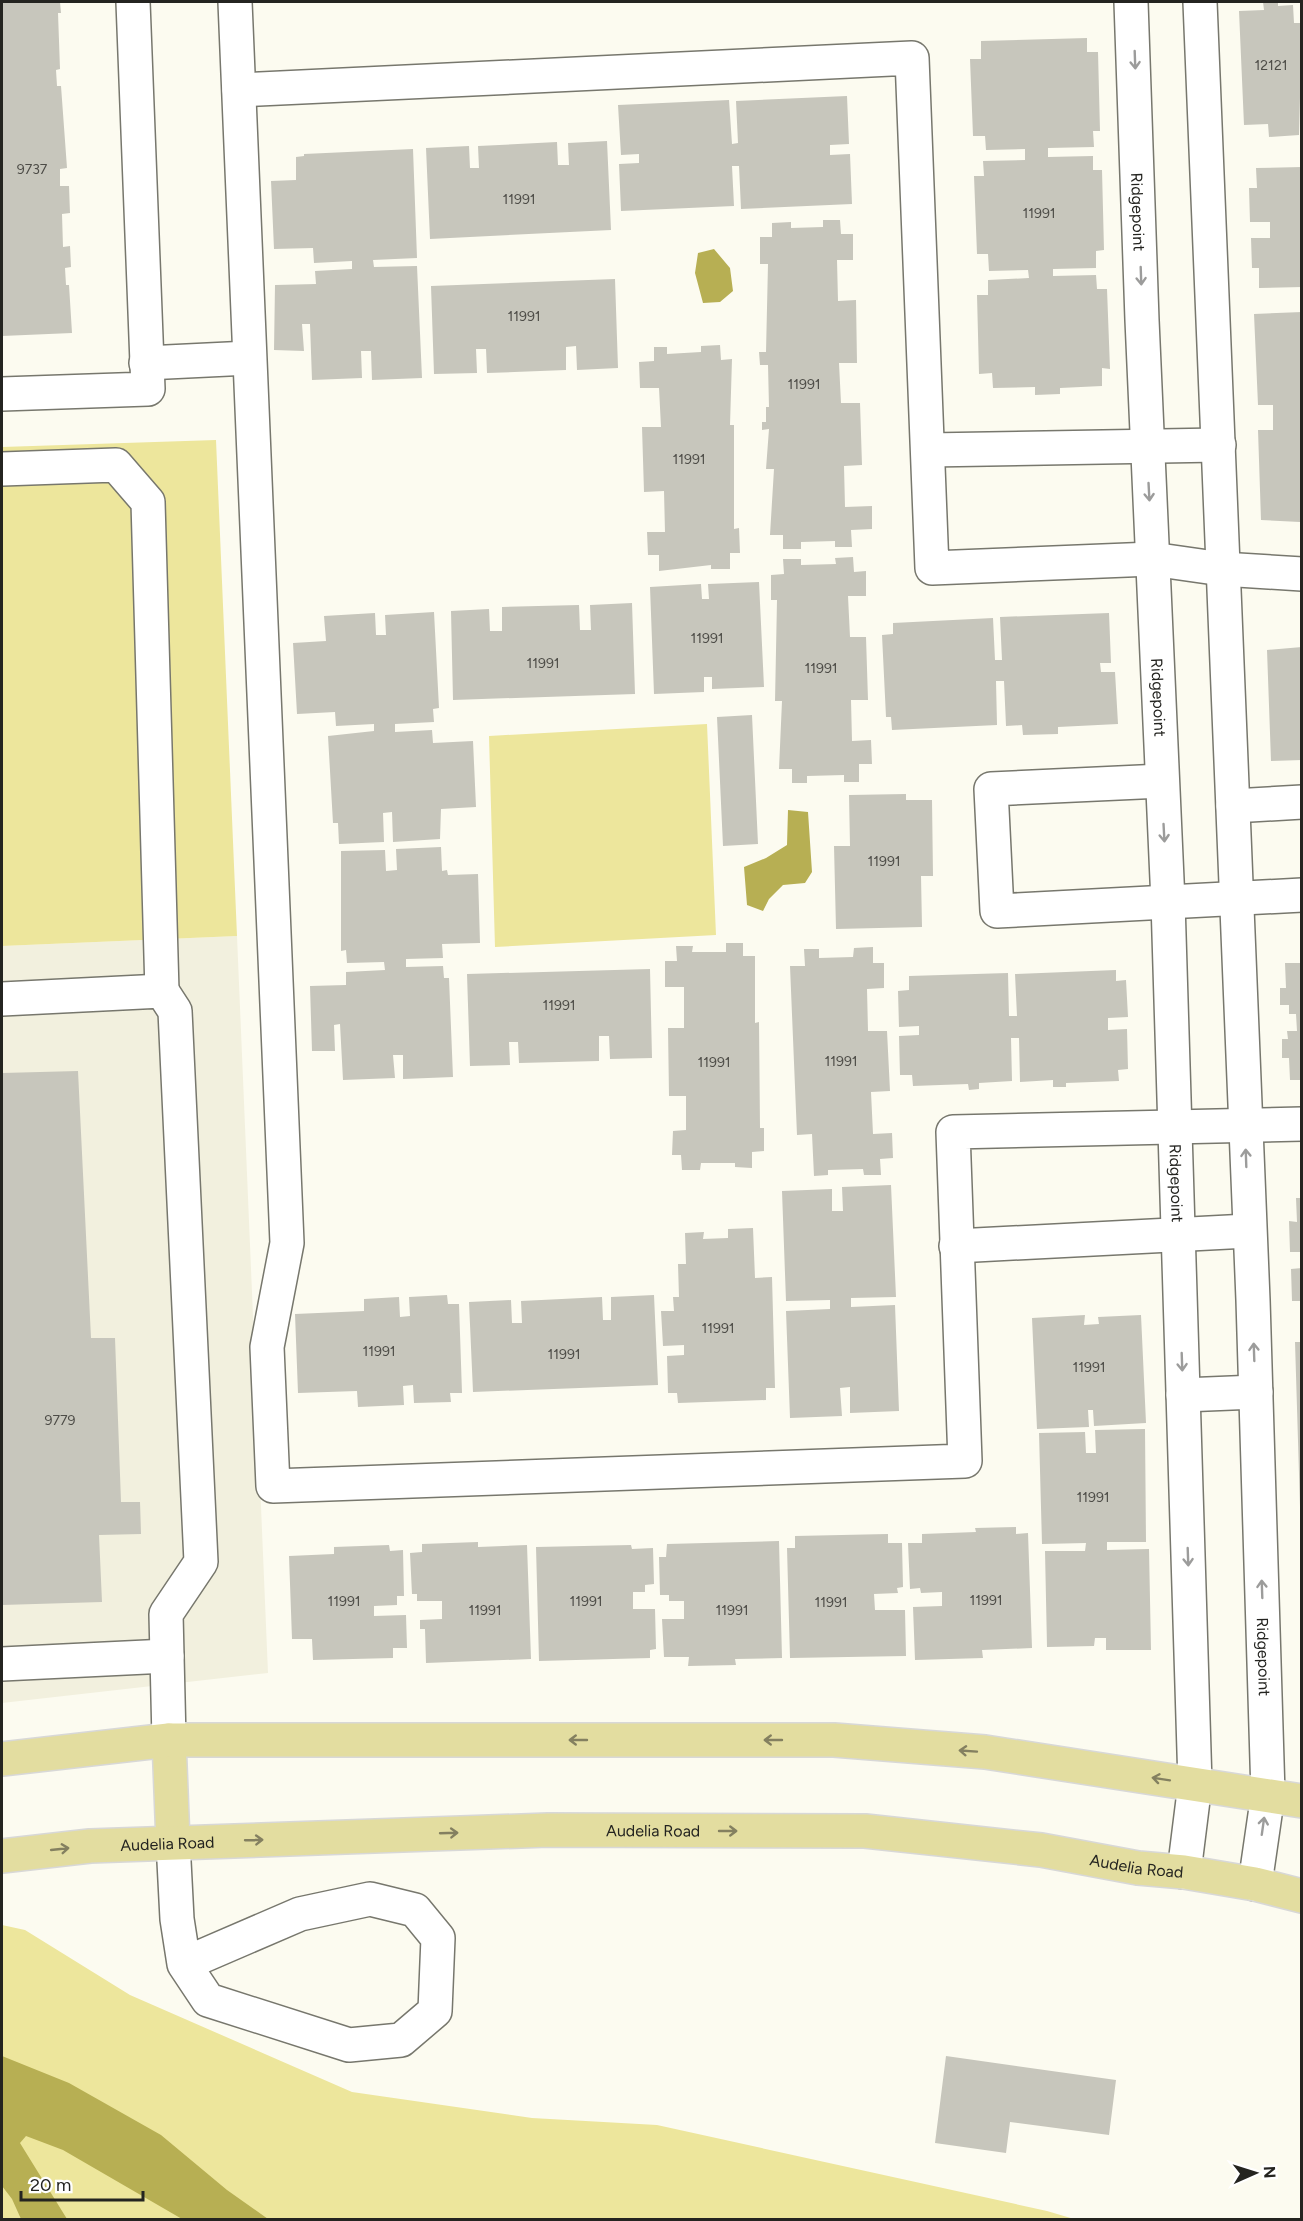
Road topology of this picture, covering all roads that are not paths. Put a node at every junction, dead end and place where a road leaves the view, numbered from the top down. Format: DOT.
graph roads {
  1 [pos="134,2"];
  2 [pos="235,2"];
  3 [pos="1131,2"];
  4 [pos="1200,2"];
  5 [pos="239,90"];
  6 [pos="249,358"];
  7 [pos="146,363"];
  8 [pos="2,394"];
  9 [pos="1219,445"];
  10 [pos="1147,447"];
  11 [pos="928,450"];
  12 [pos="2,469"];
  13 [pos="1152,559"];
  14 [pos="1222,569"];
  15 [pos="1302,574"];
  16 [pos="1162,781"];
  17 [pos="1302,802"];
  18 [pos="1233,806"];
  19 [pos="1302,895"];
  20 [pos="1237,899"];
  21 [pos="1168,902"];
  22 [pos="162,991"];
  23 [pos="2,999"];
  24 [pos="1246,1124"];
  25 [pos="1302,1124"];
  26 [pos="1175,1126"];
  27 [pos="1248,1231"];
  28 [pos="1178,1235"];
  29 [pos="956,1246"];
  30 [pos="1256,1392"];
  31 [pos="1183,1395"];
  32 [pos="167,1656"];
  33 [pos="2,1664"];
  34 [pos="169,1740"];
  35 [pos="2,1759"];
  36 [pos="1195,1784"];
  37 [pos="1268,1794"];
  38 [pos="1302,1801"];
  39 [pos="173,1842"];
  40 [pos="2,1856"];
  41 [pos="1184,1872"];
  42 [pos="1255,1884"];
  43 [pos="1302,1896"];
  44 [pos="184,1964"];
  1 -- 7 [label="street"];
  2 -- 5 [label="street"];
  3 -- 10 [label="street, Ridgepoint, one-way"];
  4 -- 9 [label="street, Ridgepoint"];
  5 -- 6 [label="street"];
  5 -- 11 [label="street"];
  6 -- 7 [label="street"];
  6 -- 29 [label="street"];
  7 -- 8 [label="street"];
  9 -- 10 [label="street"];
  9 -- 14 [label="street, Ridgepoint"];
  10 -- 11 [label="street"];
  10 -- 13 [label="street, Ridgepoint, one-way"];
  11 -- 13 [label="street"];
  12 -- 22 [label="street"];
  13 -- 14 [label="street"];
  13 -- 16 [label="street, Ridgepoint"];
  14 -- 15 [label="street"];
  14 -- 18 [label="street, Ridgepoint"];
  16 -- 21 [label="street, Ridgepoint, one-way"];
  16 -- 21 [label="street"];
  17 -- 18 [label="street"];
  18 -- 20 [label="street, Ridgepoint"];
  19 -- 20 [label="street"];
  20 -- 21 [label="street"];
  20 -- 24 [label="street, Ridgepoint"];
  21 -- 26 [label="street, Ridgepoint"];
  22 -- 23 [label="street"];
  22 -- 32 [label="street"];
  24 -- 25 [label="street"];
  24 -- 26 [label="street"];
  27 -- 24 [label="street, Ridgepoint, one-way"];
  26 -- 28 [label="street, Ridgepoint"];
  26 -- 29 [label="street"];
  27 -- 28 [label="street"];
  30 -- 27 [label="street, Ridgepoint, one-way"];
  28 -- 29 [label="street"];
  28 -- 31 [label="street, Ridgepoint, one-way"];
  30 -- 31 [label="street"];
  37 -- 30 [label="street, Ridgepoint, one-way"];
  31 -- 36 [label="street, Ridgepoint, one-way"];
  32 -- 33 [label="street"];
  32 -- 34 [label="street"];
  34 -- 35 [label="main road"];
  36 -- 34 [label="main road, one-way"];
  34 -- 39 [label="main road"];
  36 -- 37 [label="main road"];
  36 -- 41 [label="street, Ridgepoint"];
  37 -- 38 [label="main road"];
  42 -- 37 [label="street, Ridgepoint, one-way"];
  40 -- 39 [label="main road, Audelia Road, one-way"];
  39 -- 41 [label="main road, Audelia Road, one-way"];
  39 -- 44 [label="street"];
  41 -- 42 [label="main road, Audelia Road"];
  42 -- 43 [label="main road, Audelia Road"];
  44 -- 44 [label="street"];
}
